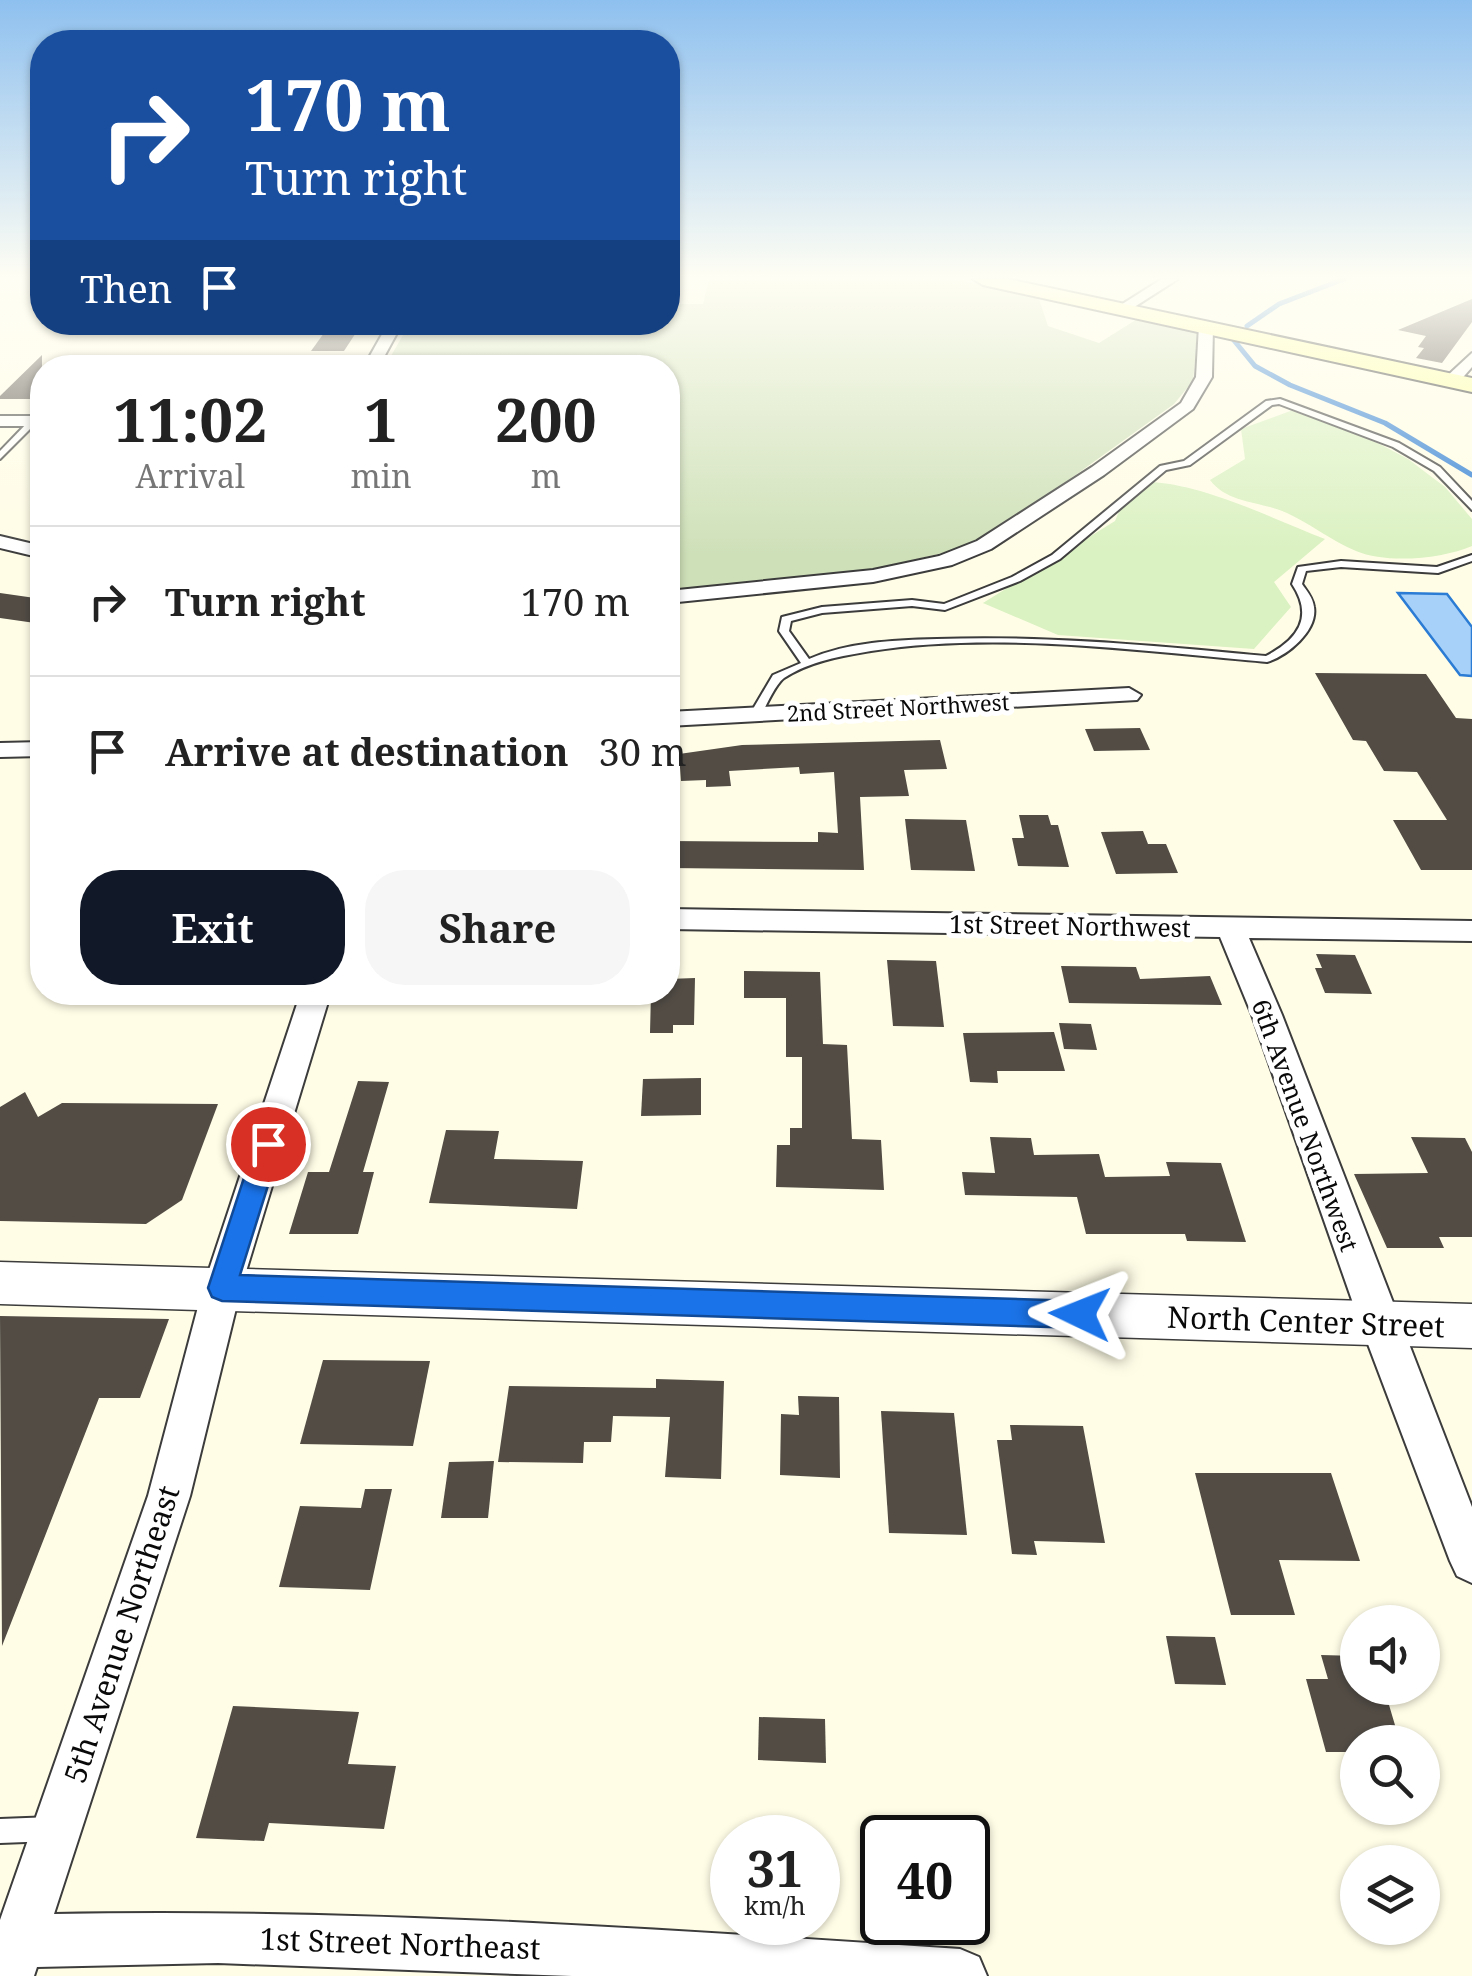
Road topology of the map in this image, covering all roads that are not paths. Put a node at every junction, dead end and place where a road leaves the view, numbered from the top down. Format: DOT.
graph roads {
  1 [pos="1204,371"];
  2 [pos="1409,371"];
  3 [pos="1462,383"];
  4 [pos="0,420"];
  5 [pos="30,421"];
  6 [pos="30,428"];
  7 [pos="0,456"];
  8 [pos="1472,507"];
  9 [pos="0,542"];
  10 [pos="30,549"];
  11 [pos="1472,558"];
  12 [pos="680,596"];
  13 [pos="807,664"];
  14 [pos="1129,695"];
  15 [pos="756,714"];
  16 [pos="680,718"];
  17 [pos="0,750"];
  18 [pos="30,750"];
  19 [pos="680,919"];
  20 [pos="1230,928"];
  21 [pos="1472,931"];
  22 [pos="312,1005"];
  23 [pos="0,1283"];
  24 [pos="222,1288"];
  25 [pos="1379,1323"];
  26 [pos="1472,1326"];
  27 [pos="1472,1562"];
  28 [pos="56,1829"];
  29 [pos="0,1831"];
  30 [pos="13,1958"];
  31 [pos="960,1976"];
  1 -- 12 [label="street"];
  2 -- 3 [label="main road"];
  4 -- 5 [label="street"];
  6 -- 7 [label="lane"];
  8 -- 13 [label="lane"];
  9 -- 10 [label="street"];
  11 -- 13 [label="lane"];
  13 -- 15 [label="lane"];
  14 -- 15 [label="street, 2nd Street Northwest"];
  15 -- 16 [label="street, 2nd Street Northwest"];
  17 -- 18 [label="street"];
  19 -- 20 [label="street, 1st Street Northwest"];
  20 -- 21 [label="street, 1st Street Northwest"];
  20 -- 25 [label="street, 6th Avenue Northwest"];
  22 -- 24 [label="street, 5th Avenue Northeast"];
  23 -- 24 [label="street, North Center Street"];
  24 -- 25 [label="street, North Center Street"];
  24 -- 28 [label="street, 5th Avenue Northeast"];
  25 -- 26 [label="street, North Center Street"];
  25 -- 27 [label="street, 6th Avenue Northwest"];
  28 -- 29 [label="lane"];
  28 -- 30 [label="street, 5th Avenue Northeast"];
  30 -- 31 [label="street, 1st Street Northeast"];
}
